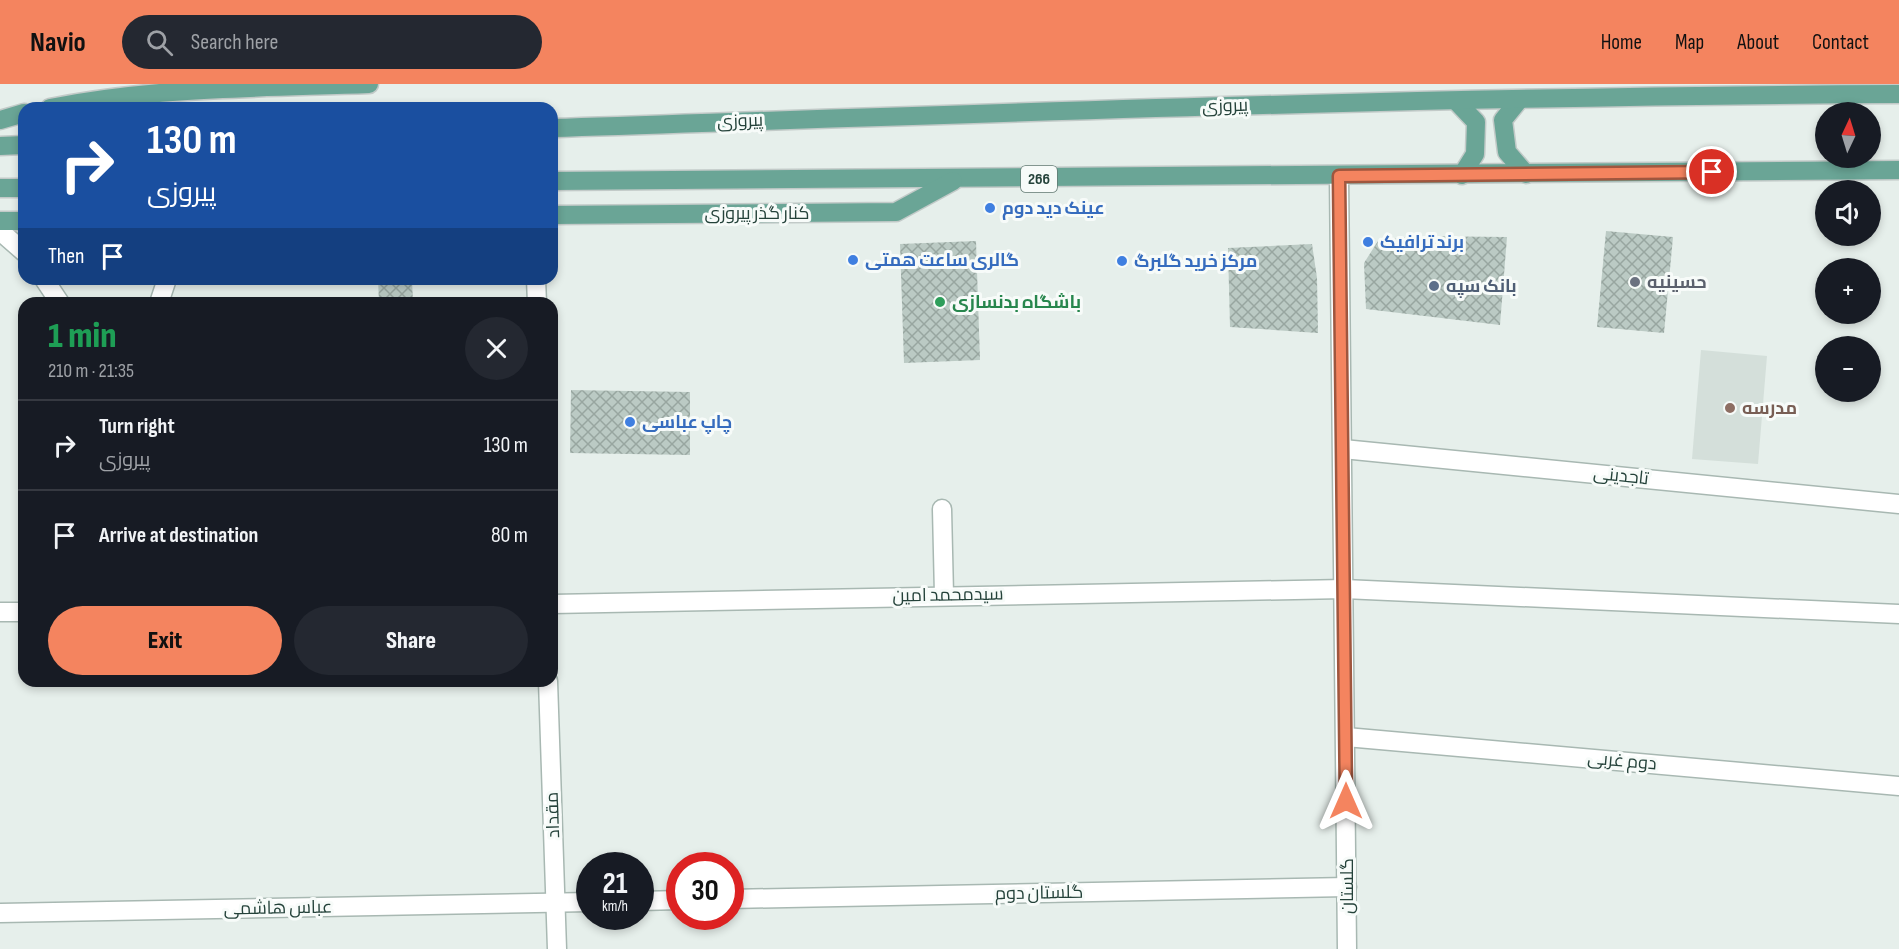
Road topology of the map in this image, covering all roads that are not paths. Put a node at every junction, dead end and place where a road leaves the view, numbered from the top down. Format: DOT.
graph roads {
  1 [pos="369,84"];
  2 [pos="130,89"];
  3 [pos="1706,89"];
  4 [pos="1734,89"];
  5 [pos="1899,94"];
  6 [pos="1519,99"];
  7 [pos="1456,101"];
  8 [pos="75,102"];
  9 [pos="18,115"];
  10 [pos="0,120"];
  11 [pos="558,128"];
  12 [pos="18,145"];
  13 [pos="0,146"];
  14 [pos="1899,170"];
  15 [pos="1526,174"];
  16 [pos="1462,175"];
  17 [pos="1339,176"];
  18 [pos="954,180"];
  19 [pos="558,181"];
  20 [pos="0,188"];
  21 [pos="18,188"];
  22 [pos="558,215"];
  23 [pos="0,221"];
  24 [pos="18,221"];
  25 [pos="0,231"];
  26 [pos="18,247"];
  27 [pos="1343,449"];
  28 [pos="1899,504"];
  29 [pos="942,509"];
  30 [pos="1344,589"];
  31 [pos="944,595"];
  32 [pos="558,604"];
  33 [pos="0,612"];
  34 [pos="18,612"];
  35 [pos="1899,614"];
  36 [pos="548,687"];
  37 [pos="1346,737"];
  38 [pos="1899,786"];
  39 [pos="1347,887"];
  40 [pos="744,899"];
  41 [pos="576,902"];
  42 [pos="556,903"];
  43 [pos="0,913"];
  44 [pos="558,949"];
  45 [pos="1347,949"];
  1 -- 2 [label="main road"];
  2 -- 8 [label="main road"];
  3 -- 4 [label="main road, پیروزی"];
  3 -- 6 [label="main road, پیروزی"];
  4 -- 5 [label="main road, پیروزی"];
  6 -- 7 [label="main road, پیروزی"];
  6 -- 15 [label="main road"];
  7 -- 11 [label="main road, پیروزی"];
  7 -- 16 [label="main road"];
  9 -- 10 [label="main road"];
  12 -- 13 [label="main road"];
  14 -- 15 [label="main road, 266"];
  15 -- 16 [label="main road, 266"];
  16 -- 17 [label="main road, 266"];
  17 -- 18 [label="main road, 266"];
  17 -- 27 [label="street, گلستان"];
  18 -- 19 [label="main road, 266"];
  18 -- 22 [label="main road, کنار گذر پیروزی"];
  20 -- 21 [label="main road"];
  23 -- 24 [label="main road"];
  25 -- 26 [label="street"];
  27 -- 28 [label="street, تاجدینی"];
  27 -- 30 [label="street, گلستان"];
  29 -- 31 [label="street"];
  30 -- 31 [label="street, سیدمحمد امین"];
  30 -- 35 [label="street, سیدمحمد امین"];
  30 -- 37 [label="street, گلستان"];
  31 -- 32 [label="street, سیدمحمد امین"];
  33 -- 34 [label="street"];
  36 -- 42 [label="street, مقداد"];
  37 -- 38 [label="street, دوم غربی"];
  37 -- 39 [label="street, گلستان"];
  39 -- 40 [label="street, گلستان دوم"];
  39 -- 45 [label="street, گلستان"];
  41 -- 42 [label="street"];
  42 -- 43 [label="street, عباس هاشمی"];
  42 -- 44 [label="street, مقداد"];
}
